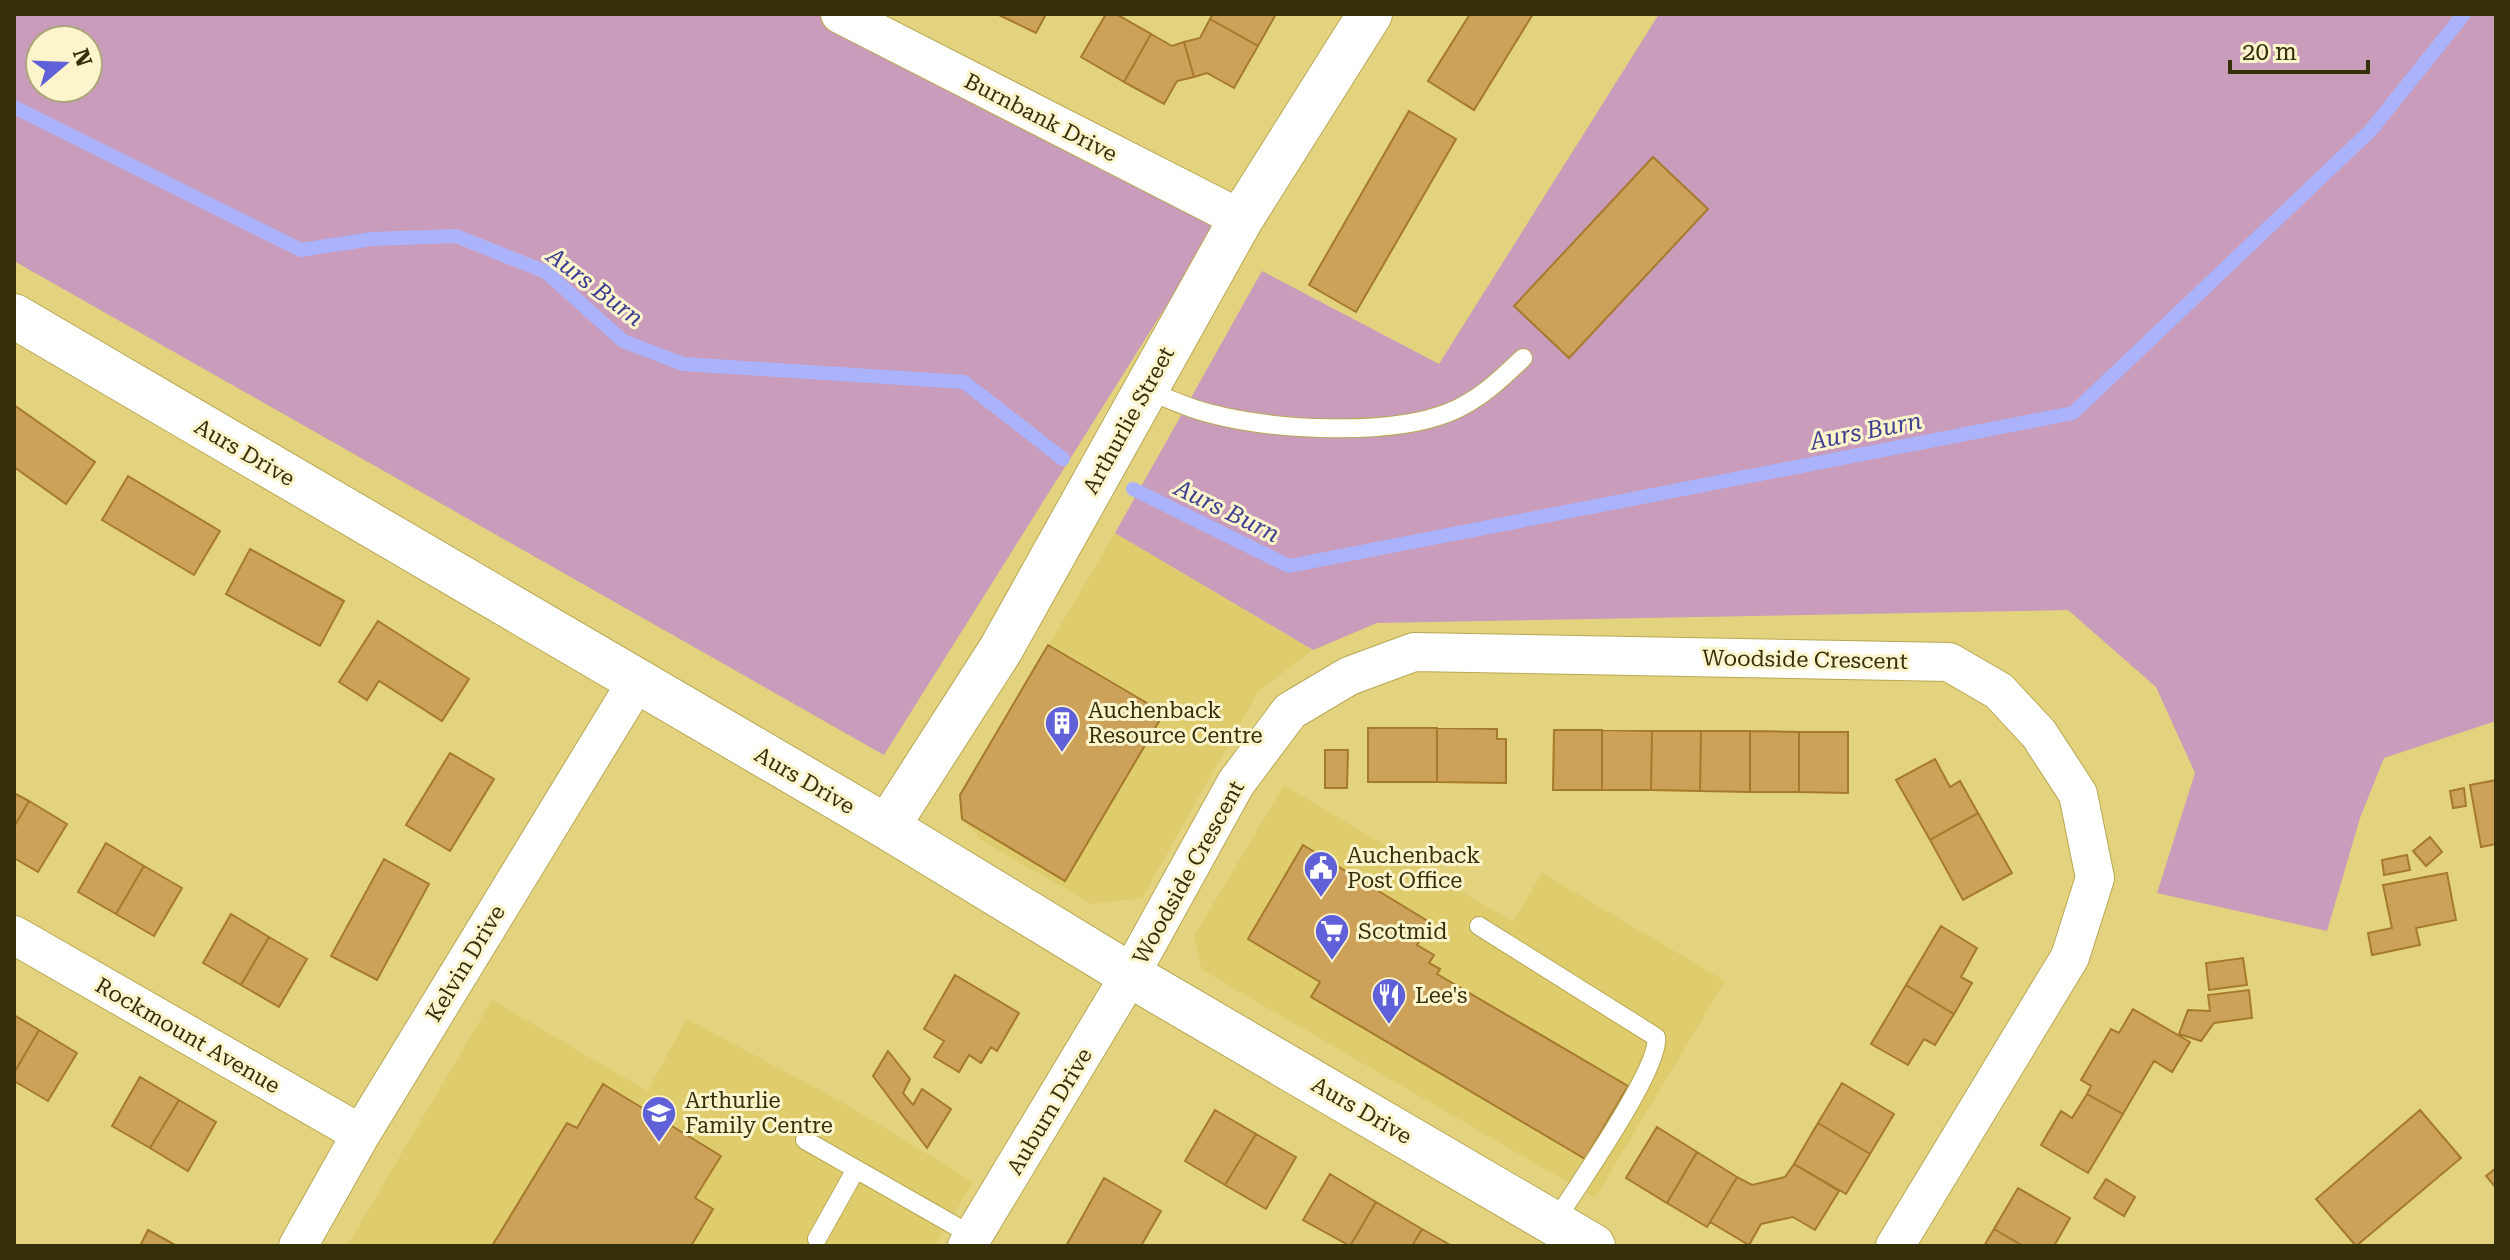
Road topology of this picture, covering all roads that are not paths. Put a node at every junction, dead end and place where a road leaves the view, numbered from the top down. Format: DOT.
graph roads {
  1 [pos="840,14"];
  2 [pos="1370,14"];
  3 [pos="1241,219"];
  4 [pos="14,316"];
  5 [pos="1523,358"];
  6 [pos="1145,390"];
  7 [pos="636,683"];
  8 [pos="887,827"];
  9 [pos="1479,926"];
  10 [pos="14,935"];
  11 [pos="1130,975"];
  12 [pos="361,1134"];
  13 [pos="805,1140"];
  14 [pos="856,1169"];
  15 [pos="1554,1223"];
  16 [pos="817,1239"];
  17 [pos="970,1241"];
  18 [pos="298,1246"];
  19 [pos="1593,1246"];
  20 [pos="1895,1246"];
  1 -- 3 [label="street, Burnbank Drive"];
  2 -- 3 [label="street, Arthurlie Street"];
  3 -- 6 [label="street, Arthurlie Street"];
  4 -- 7 [label="street, Aurs Drive"];
  5 -- 6 [label="lane"];
  6 -- 8 [label="street, Arthurlie Street"];
  7 -- 8 [label="street, Aurs Drive"];
  7 -- 12 [label="street, Kelvin Drive"];
  8 -- 11 [label="street, Aurs Drive"];
  9 -- 15 [label="lane"];
  10 -- 12 [label="street, Rockmount Avenue"];
  11 -- 15 [label="street, Aurs Drive"];
  11 -- 17 [label="street, Auburn Drive"];
  11 -- 20 [label="street, Woodside Crescent"];
  12 -- 18 [label="street, Kelvin Drive"];
  13 -- 14 [label="lane"];
  14 -- 16 [label="lane"];
  14 -- 17 [label="lane"];
  15 -- 19 [label="street, Aurs Drive"];
}
